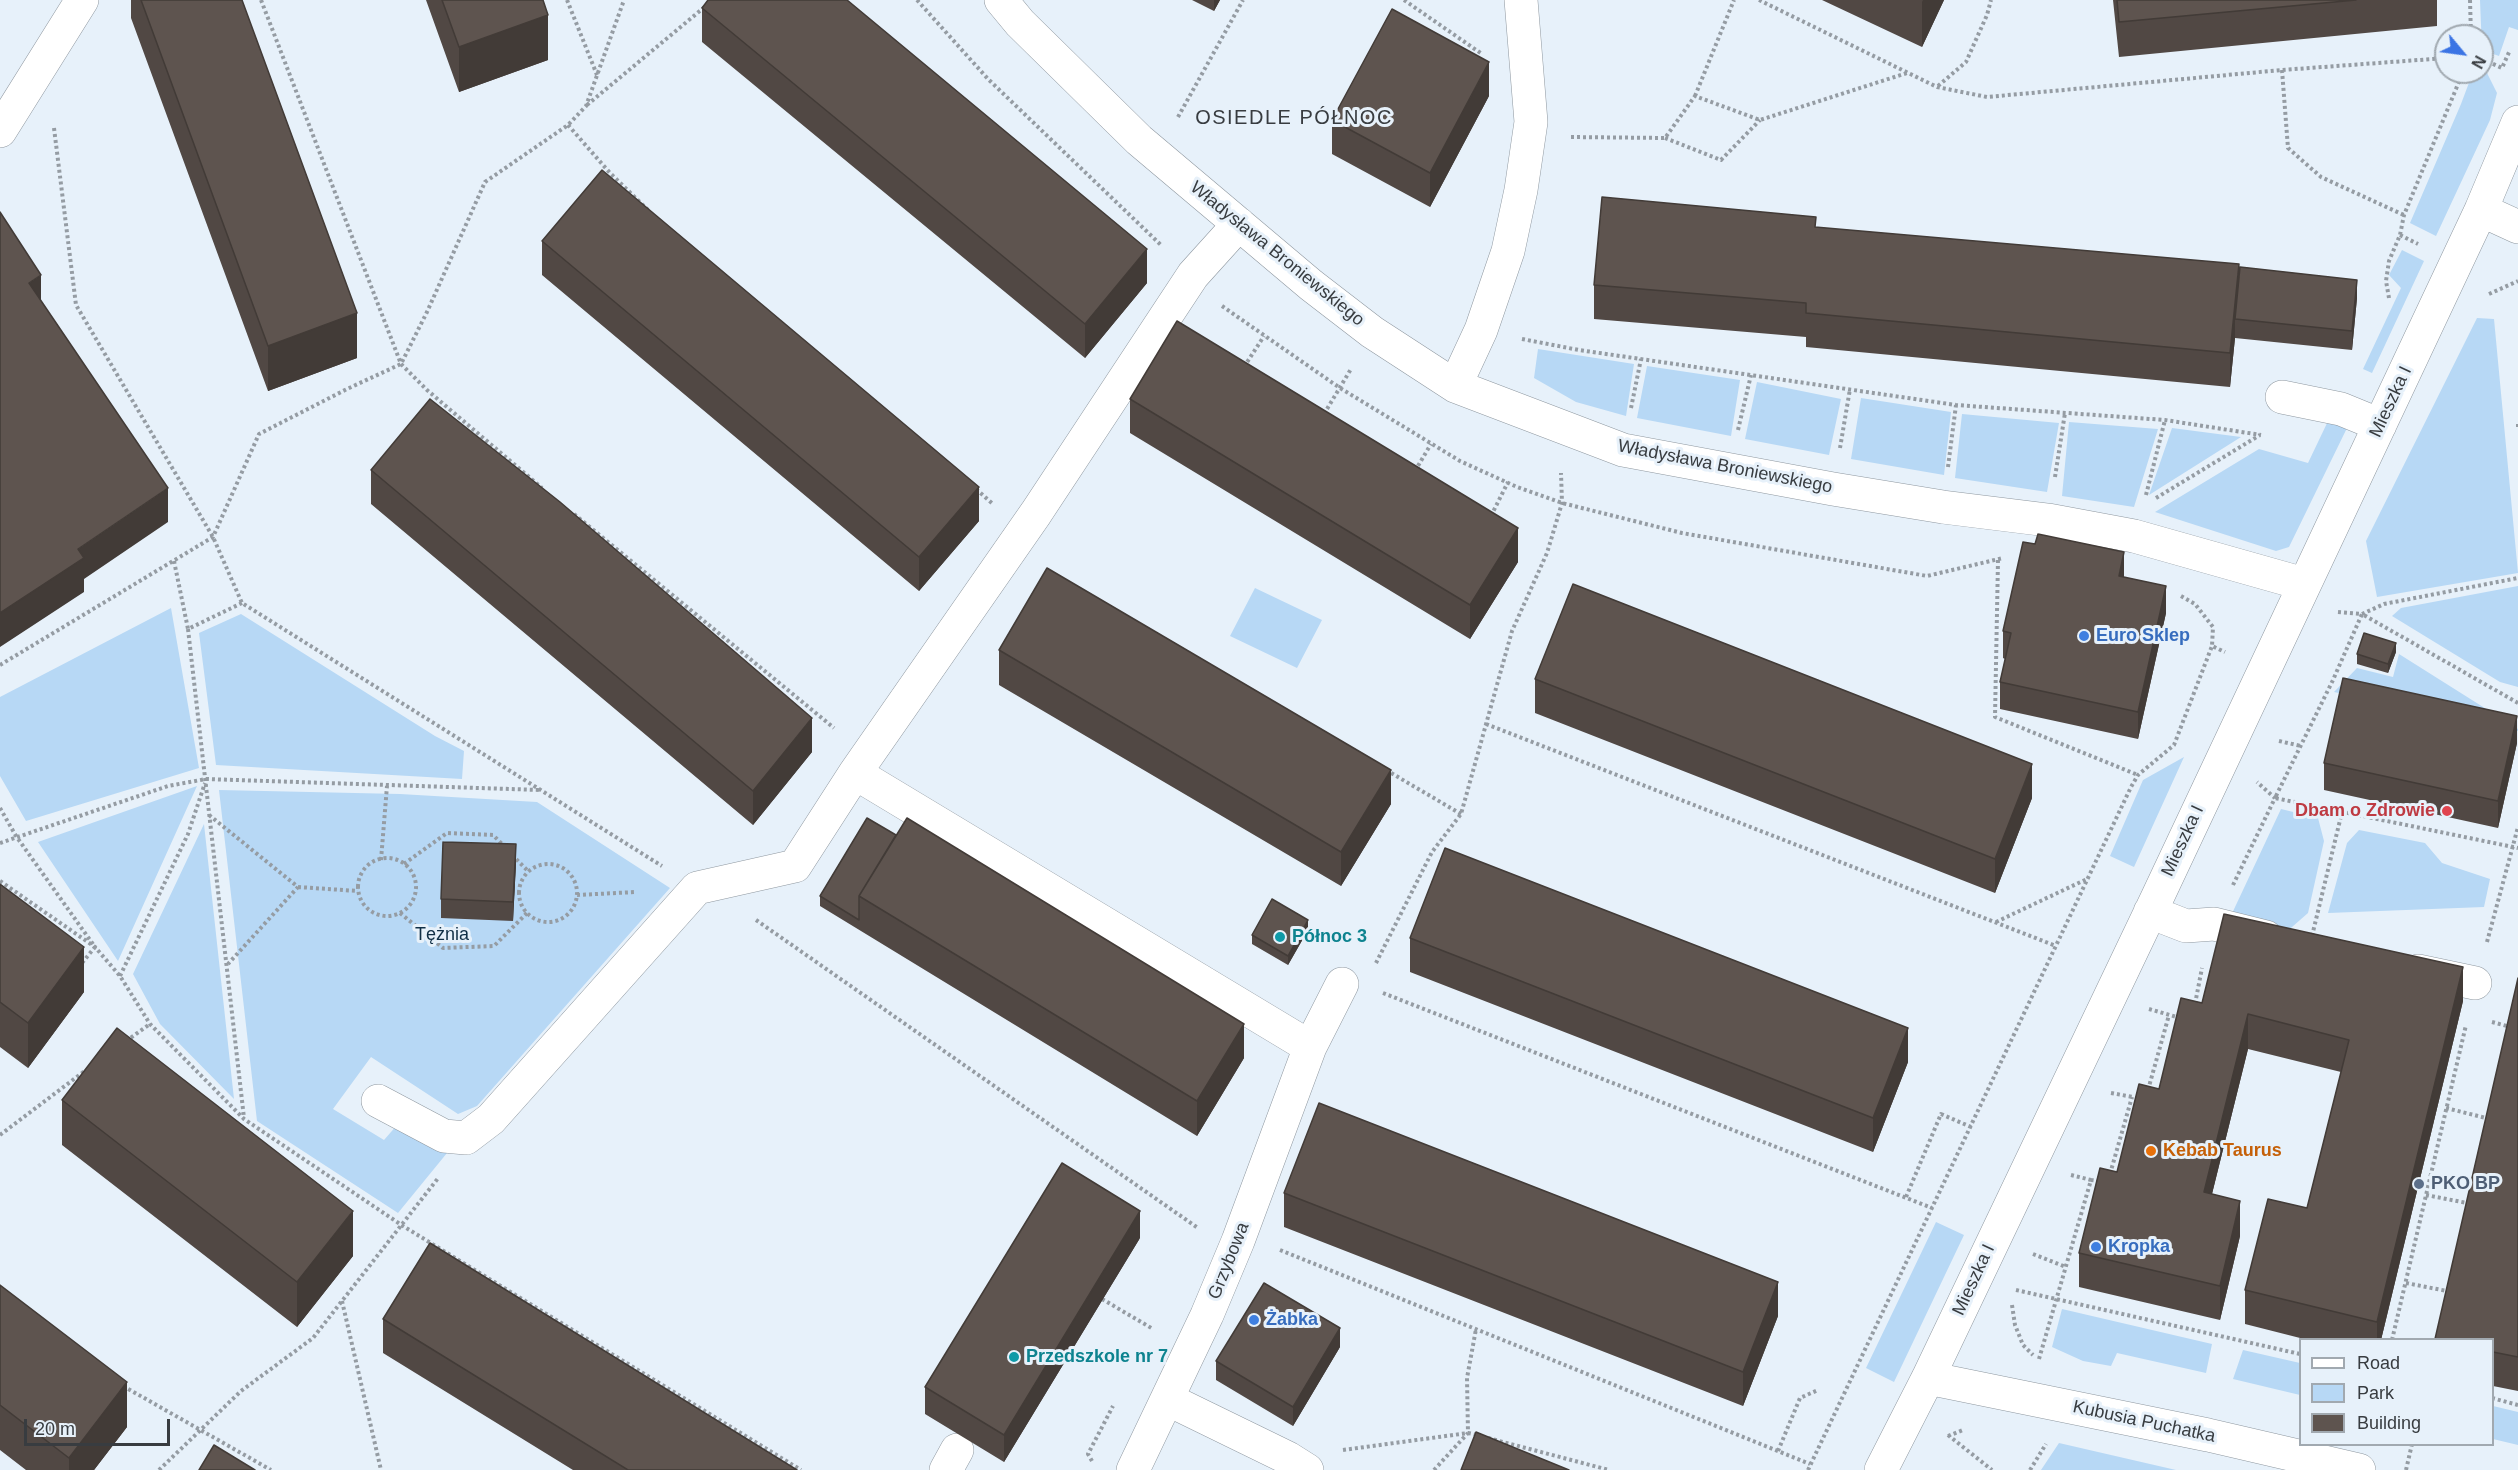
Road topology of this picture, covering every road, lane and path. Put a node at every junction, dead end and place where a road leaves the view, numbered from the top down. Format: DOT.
graph roads {
  1 [pos="82,0"];
  2 [pos="261,0"];
  3 [pos="567,0"];
  4 [pos="624,0"];
  5 [pos="713,0"];
  6 [pos="1001,0"];
  7 [pos="1243,0"];
  8 [pos="1404,0"];
  9 [pos="1521,0"];
  10 [pos="1734,0"];
  11 [pos="1759,0"];
  12 [pos="1991,0"];
  13 [pos="2470,0"];
  14 [pos="1413,2"];
  15 [pos="2470,24"];
  16 [pos="2510,50"];
  17 [pos="2434,58"];
  18 [pos="1489,59"];
  19 [pos="2494,64"];
  20 [pos="2282,70"];
  21 [pos="1908,72"];
  22 [pos="597,76"];
  23 [pos="2458,84"];
  24 [pos="1937,87"];
  25 [pos="1695,96"];
  26 [pos="586,106"];
  27 [pos="53,118"];
  28 [pos="1760,120"];
  29 [pos="2518,122"];
  30 [pos="568,125"];
  31 [pos="1174,125"];
  32 [pos="0,131"];
  33 [pos="1567,137"];
  34 [pos="1665,138"];
  35 [pos="2481,210"];
  36 [pos="2404,215"];
  37 [pos="656,217"];
  38 [pos="1239,224"];
  39 [pos="2518,227"];
  40 [pos="2386,306"];
  41 [pos="1264,336"];
  42 [pos="1517,338"];
  43 [pos="1641,359"];
  44 [pos="400,364"];
  45 [pos="1352,368"];
  46 [pos="1242,371"];
  47 [pos="1750,375"];
  48 [pos="1455,386"];
  49 [pos="1850,389"];
  50 [pos="2282,398"];
  51 [pos="1956,405"];
  52 [pos="2065,413"];
  53 [pos="1322,417"];
  54 [pos="2165,420"];
  55 [pos="2380,424"];
  56 [pos="2261,435"];
  57 [pos="1432,444"];
  58 [pos="494,448"];
  59 [pos="1623,450"];
  60 [pos="488,455"];
  61 [pos="1460,461"];
  62 [pos="1560,462"];
  63 [pos="1730,470"];
  64 [pos="1414,473"];
  65 [pos="1508,482"];
  66 [pos="969,484"];
  67 [pos="1833,489"];
  68 [pos="549,493"];
  69 [pos="2152,500"];
  70 [pos="1562,503"];
  71 [pos="996,506"];
  72 [pos="2143,506"];
  73 [pos="1943,507"];
  74 [pos="567,508"];
  75 [pos="576,516"];
  76 [pos="1489,520"];
  77 [pos="2048,520"];
  78 [pos="571,522"];
  79 [pos="213,537"];
  80 [pos="1547,553"];
  81 [pos="2009,555"];
  82 [pos="1998,560"];
  83 [pos="174,561"];
  84 [pos="2518,578"];
  85 [pos="658,583"];
  86 [pos="2304,584"];
  87 [pos="652,590"];
  88 [pos="2175,593"];
  89 [pos="2328,611"];
  90 [pos="2362,614"];
  91 [pos="188,629"];
  92 [pos="728,641"];
  93 [pos="2212,646"];
  94 [pos="722,648"];
  95 [pos="2231,655"];
  96 [pos="0,665"];
  97 [pos="792,694"];
  98 [pos="786,703"];
  99 [pos="2518,703"];
  100 [pos="1486,724"];
  101 [pos="2268,738"];
  102 [pos="2301,746"];
  103 [pos="861,764"];
  104 [pos="1379,766"];
  105 [pos="2138,775"];
  106 [pos="206,779"];
  107 [pos="387,786"];
  108 [pos="541,790"];
  109 [pos="0,808"];
  110 [pos="2342,812"];
  111 [pos="209,814"];
  112 [pos="1461,814"];
  113 [pos="2518,827"];
  114 [pos="16,836"];
  115 [pos="0,843"];
  116 [pos="2515,847"];
  117 [pos="381,860"];
  118 [pos="404,864"];
  119 [pos="529,872"];
  120 [pos="2088,879"];
  121 [pos="0,881"];
  122 [pos="5,885"];
  123 [pos="298,887"];
  124 [pos="358,891"];
  125 [pos="0,892"];
  126 [pos="2150,912"];
  127 [pos="400,913"];
  128 [pos="527,913"];
  129 [pos="1996,922"];
  130 [pos="2214,924"];
  131 [pos="95,946"];
  132 [pos="2056,946"];
  133 [pos="2309,949"];
  134 [pos="228,964"];
  135 [pos="2387,964"];
  136 [pos="76,972"];
  137 [pos="120,976"];
  138 [pos="2475,983"];
  139 [pos="1342,984"];
  140 [pos="2144,1008"];
  141 [pos="2193,1010"];
  142 [pos="2169,1015"];
  143 [pos="2510,1016"];
  144 [pos="2191,1021"];
  145 [pos="150,1024"];
  146 [pos="2505,1037"];
  147 [pos="122,1044"];
  148 [pos="1310,1047"];
  149 [pos="94,1064"];
  150 [pos="2105,1091"];
  151 [pos="2132,1097"];
  152 [pos="2139,1099"];
  153 [pos="2145,1100"];
  154 [pos="378,1101"];
  155 [pos="2489,1107"];
  156 [pos="2446,1108"];
  157 [pos="2486,1118"];
  158 [pos="244,1119"];
  159 [pos="1971,1127"];
  160 [pos="2484,1129"];
  161 [pos="0,1135"];
  162 [pos="2066,1173"];
  163 [pos="2091,1180"];
  164 [pos="2469,1192"];
  165 [pos="425,1194"];
  166 [pos="2426,1195"];
  167 [pos="1906,1197"];
  168 [pos="2467,1203"];
  169 [pos="1932,1208"];
  170 [pos="2464,1214"];
  171 [pos="403,1226"];
  172 [pos="1270,1246"];
  173 [pos="2028,1252"];
  174 [pos="2066,1267"];
  175 [pos="2449,1280"];
  176 [pos="2406,1283"];
  177 [pos="2009,1289"];
  178 [pos="2447,1291"];
  179 [pos="1102,1299"];
  180 [pos="2056,1299"];
  181 [pos="342,1300"];
  182 [pos="2444,1301"];
  183 [pos="1158,1321"];
  184 [pos="1153,1329"];
  185 [pos="1476,1329"];
  186 [pos="2392,1338"];
  187 [pos="1147,1340"];
  188 [pos="2299,1354"];
  189 [pos="2038,1361"];
  190 [pos="1928,1378"];
  191 [pos="115,1382"];
  192 [pos="1818,1390"];
  193 [pos="2494,1398"];
  194 [pos="1167,1399"];
  195 [pos="1115,1402"];
  196 [pos="2518,1405"];
  197 [pos="202,1430"];
  198 [pos="1468,1432"];
  199 [pos="1948,1435"];
  200 [pos="2048,1441"];
  201 [pos="2412,1446"];
  202 [pos="1778,1451"];
  203 [pos="1297,1464"];
  204 [pos="1810,1464"];
  205 [pos="159,1470"];
  206 [pos="271,1470"];
  207 [pos="381,1470"];
  208 [pos="801,1470"];
  209 [pos="1097,1470"];
  210 [pos="1133,1470"];
  211 [pos="1434,1470"];
  212 [pos="1609,1470"];
  213 [pos="1808,1470"];
  214 [pos="1881,1470"];
  215 [pos="1992,1470"];
  216 [pos="2030,1470"];
  217 [pos="2359,1470"];
  218 [pos="2406,1470"];
  1 -- 32 [label="street"];
  2 -- 44 [label="path"];
  3 -- 22 [label="path"];
  4 -- 22 [label="path"];
  5 -- 26 [label="path"];
  6 -- 38 [label="street, Władysława Broniewskiego"];
  7 -- 31 [label="path"];
  8 -- 14 [label="path"];
  9 -- 48 [label="street"];
  10 -- 25 [label="path"];
  11 -- 21 [label="path"];
  12 -- 24 [label="path"];
  13 -- 15 [label="path"];
  14 -- 18 [label="path"];
  16 -- 19 [label="path"];
  17 -- 20 [label="path"];
  20 -- 24 [label="path"];
  20 -- 36 [label="path"];
  21 -- 24 [label="path"];
  21 -- 28 [label="path"];
  22 -- 26 [label="path"];
  23 -- 36 [label="path"];
  25 -- 28 [label="path"];
  25 -- 34 [label="path"];
  26 -- 30 [label="path"];
  27 -- 79 [label="path"];
  28 -- 34 [label="path"];
  29 -- 35 [label="street, Mieszka I"];
  30 -- 37 [label="path"];
  30 -- 44 [label="path"];
  33 -- 34 [label="path"];
  35 -- 39 [label="street"];
  35 -- 55 [label="street, Mieszka I"];
  36 -- 40 [label="path"];
  38 -- 48 [label="street, Władysława Broniewskiego"];
  38 -- 103 [label="street"];
  41 -- 46 [label="path"];
  42 -- 43 [label="path"];
  43 -- 47 [label="path"];
  43 -- 59 [label="path"];
  44 -- 58 [label="path"];
  44 -- 79 [label="path"];
  45 -- 53 [label="path"];
  47 -- 49 [label="path"];
  47 -- 63 [label="path"];
  48 -- 59 [label="street, Władysława Broniewskiego"];
  49 -- 51 [label="path"];
  49 -- 67 [label="path"];
  50 -- 55 [label="street"];
  50 -- 56 [label="path"];
  51 -- 52 [label="path"];
  51 -- 73 [label="path"];
  52 -- 54 [label="path"];
  52 -- 77 [label="path"];
  54 -- 56 [label="path"];
  54 -- 72 [label="path"];
  55 -- 86 [label="street, Mieszka I"];
  56 -- 69 [label="path"];
  57 -- 64 [label="path"];
  58 -- 60 [label="path"];
  58 -- 68 [label="path"];
  59 -- 63 [label="street, Władysława Broniewskiego"];
  61 -- 65 [label="path"];
  62 -- 70 [label="path"];
  63 -- 67 [label="street, Władysława Broniewskiego"];
  65 -- 70 [label="path"];
  65 -- 76 [label="path"];
  66 -- 71 [label="path"];
  67 -- 73 [label="street, Władysława Broniewskiego"];
  70 -- 80 [label="path"];
  70 -- 82 [label="path"];
  73 -- 77 [label="street, Władysława Broniewskiego"];
  74 -- 75 [label="path"];
  75 -- 78 [label="path"];
  75 -- 85 [label="path"];
  77 -- 86 [label="street, Władysława Broniewskiego"];
  79 -- 83 [label="path"];
  79 -- 91 [label="path"];
  81 -- 82 [label="path"];
  82 -- 105 [label="path"];
  83 -- 91 [label="path"];
  83 -- 96 [label="path"];
  84 -- 90 [label="path"];
  85 -- 87 [label="path"];
  85 -- 92 [label="path"];
  86 -- 126 [label="street, Mieszka I"];
  88 -- 93 [label="path"];
  89 -- 90 [label="path"];
  90 -- 99 [label="path"];
  90 -- 102 [label="path"];
  91 -- 106 [label="path"];
  92 -- 94 [label="path"];
  92 -- 97 [label="path"];
  93 -- 95 [label="path"];
  93 -- 105 [label="path"];
  97 -- 98 [label="path"];
  97 -- 103 [label="path"];
  100 -- 129 [label="path"];
  101 -- 102 [label="path"];
  102 -- 110 [label="path"];
  103 -- 148 [label="street"];
  103 -- 154 [label="street"];
  104 -- 112 [label="path"];
  105 -- 120 [label="path"];
  106 -- 107 [label="path"];
  106 -- 111 [label="path"];
  106 -- 114 [label="path"];
  106 -- 137 [label="path"];
  107 -- 108 [label="path"];
  107 -- 117 [label="path"];
  109 -- 114 [label="path"];
  110 -- 116 [label="path"];
  110 -- 133 [label="path"];
  111 -- 123 [label="path"];
  111 -- 134 [label="path"];
  113 -- 116 [label="path"];
  114 -- 115 [label="path"];
  114 -- 131 [label="path"];
  116 -- 138 [label="path"];
  117 -- 118 [label="path"];
  117 -- 124 [label="path"];
  118 -- 119 [label="path"];
  118 -- 127 [label="path"];
  119 -- 128 [label="path"];
  119 -- 128 [label="path"];
  120 -- 129 [label="path"];
  120 -- 132 [label="path"];
  121 -- 122 [label="path"];
  122 -- 125 [label="path"];
  122 -- 131 [label="path"];
  123 -- 124 [label="path"];
  123 -- 134 [label="path"];
  124 -- 127 [label="path"];
  126 -- 130 [label="street"];
  126 -- 190 [label="street, Mieszka I"];
  127 -- 128 [label="path"];
  129 -- 132 [label="path"];
  130 -- 133 [label="street"];
  130 -- 141 [label="path"];
  131 -- 136 [label="path"];
  131 -- 137 [label="path"];
  132 -- 159 [label="path"];
  134 -- 158 [label="path"];
  135 -- 138 [label="street"];
  137 -- 145 [label="path"];
  138 -- 156 [label="path"];
  139 -- 148 [label="street, Grzybowa"];
  139 -- 167 [label="path"];
  140 -- 142 [label="path"];
  142 -- 144 [label="path"];
  142 -- 153 [label="path"];
  143 -- 146 [label="path"];
  145 -- 147 [label="path"];
  145 -- 158 [label="path"];
  148 -- 194 [label="street, Grzybowa"];
  149 -- 161 [label="path"];
  150 -- 151 [label="path"];
  151 -- 152 [label="path"];
  151 -- 163 [label="path"];
  155 -- 157 [label="path"];
  156 -- 157 [label="path"];
  156 -- 166 [label="path"];
  157 -- 160 [label="path"];
  158 -- 171 [label="path"];
  159 -- 167 [label="path"];
  159 -- 169 [label="path"];
  162 -- 163 [label="path"];
  163 -- 174 [label="path"];
  164 -- 168 [label="path"];
  165 -- 171 [label="path"];
  166 -- 168 [label="path"];
  166 -- 176 [label="path"];
  167 -- 169 [label="path"];
  168 -- 170 [label="path"];
  169 -- 204 [label="path"];
  171 -- 181 [label="path"];
  171 -- 208 [label="path"];
  172 -- 185 [label="path"];
  173 -- 174 [label="path"];
  174 -- 180 [label="path"];
  175 -- 178 [label="path"];
  176 -- 178 [label="path"];
  176 -- 186 [label="path"];
  177 -- 180 [label="path"];
  178 -- 182 [label="path"];
  179 -- 184 [label="path"];
  180 -- 188 [label="path"];
  180 -- 189 [label="path"];
  181 -- 197 [label="path"];
  181 -- 207 [label="path"];
  183 -- 184 [label="path"];
  184 -- 187 [label="path"];
  185 -- 198 [label="path"];
  185 -- 202 [label="path"];
  190 -- 214 [label="street, Mieszka I"];
  190 -- 217 [label="street, Kubusia Puchatka"];
  191 -- 197 [label="path"];
  192 -- 202 [label="path"];
  193 -- 196 [label="path"];
  194 -- 203 [label="street"];
  194 -- 210 [label="street, Grzybowa"];
  195 -- 209 [label="path"];
  197 -- 205 [label="path"];
  197 -- 206 [label="path"];
  198 -- 203 [label="path"];
  198 -- 211 [label="path"];
  198 -- 212 [label="path"];
  199 -- 215 [label="path"];
  200 -- 216 [label="path"];
  201 -- 218 [label="path"];
  202 -- 204 [label="path"];
  204 -- 213 [label="path"];
}
